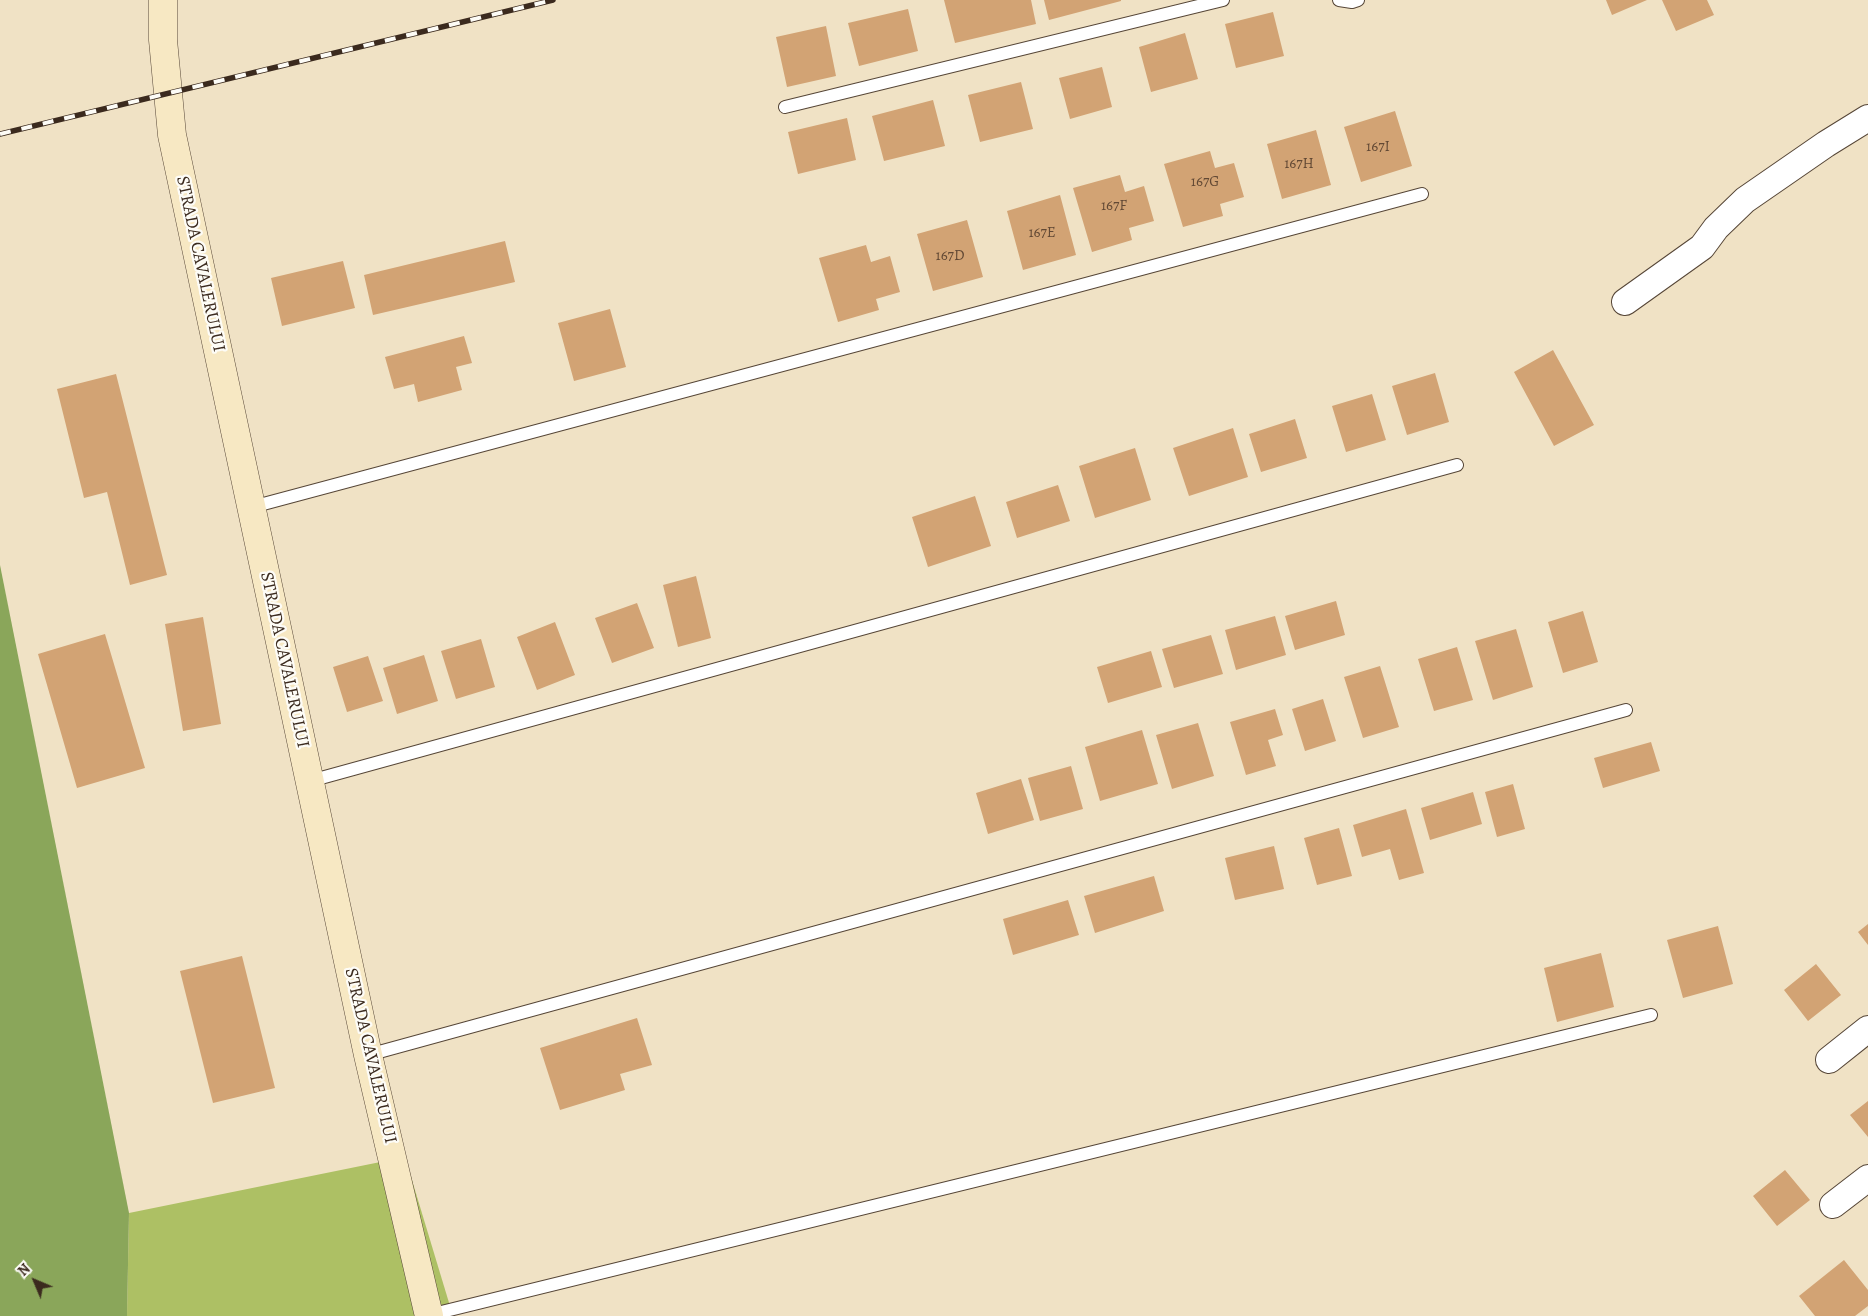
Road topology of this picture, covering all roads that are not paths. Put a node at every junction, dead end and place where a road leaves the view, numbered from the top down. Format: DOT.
graph roads {
  1 [pos="163,0"];
  2 [pos="1223,0"];
  3 [pos="1339,0"];
  4 [pos="1358,0"];
  5 [pos="785,107"];
  6 [pos="1868,118"];
  7 [pos="1422,194"];
  8 [pos="1624,302"];
  9 [pos="1456,465"];
  10 [pos="252,507"];
  11 [pos="1626,710"];
  12 [pos="310,781"];
  13 [pos="1651,1015"];
  14 [pos="1868,1029"];
  15 [pos="368,1055"];
  16 [pos="1829,1060"];
  17 [pos="1868,1178"];
  18 [pos="1833,1205"];
  19 [pos="429,1315"];
  1 -- 10 [label="main road, STRADA CAVALERULUI"];
  2 -- 5 [label="lane"];
  3 -- 4 [label="lane"];
  6 -- 8 [label="street"];
  7 -- 10 [label="lane"];
  9 -- 12 [label="lane"];
  10 -- 12 [label="main road, STRADA CAVALERULUI"];
  11 -- 15 [label="lane"];
  12 -- 15 [label="main road, STRADA CAVALERULUI"];
  13 -- 19 [label="lane"];
  14 -- 16 [label="street"];
  15 -- 19 [label="main road, STRADA CAVALERULUI"];
  17 -- 18 [label="street"];
}
